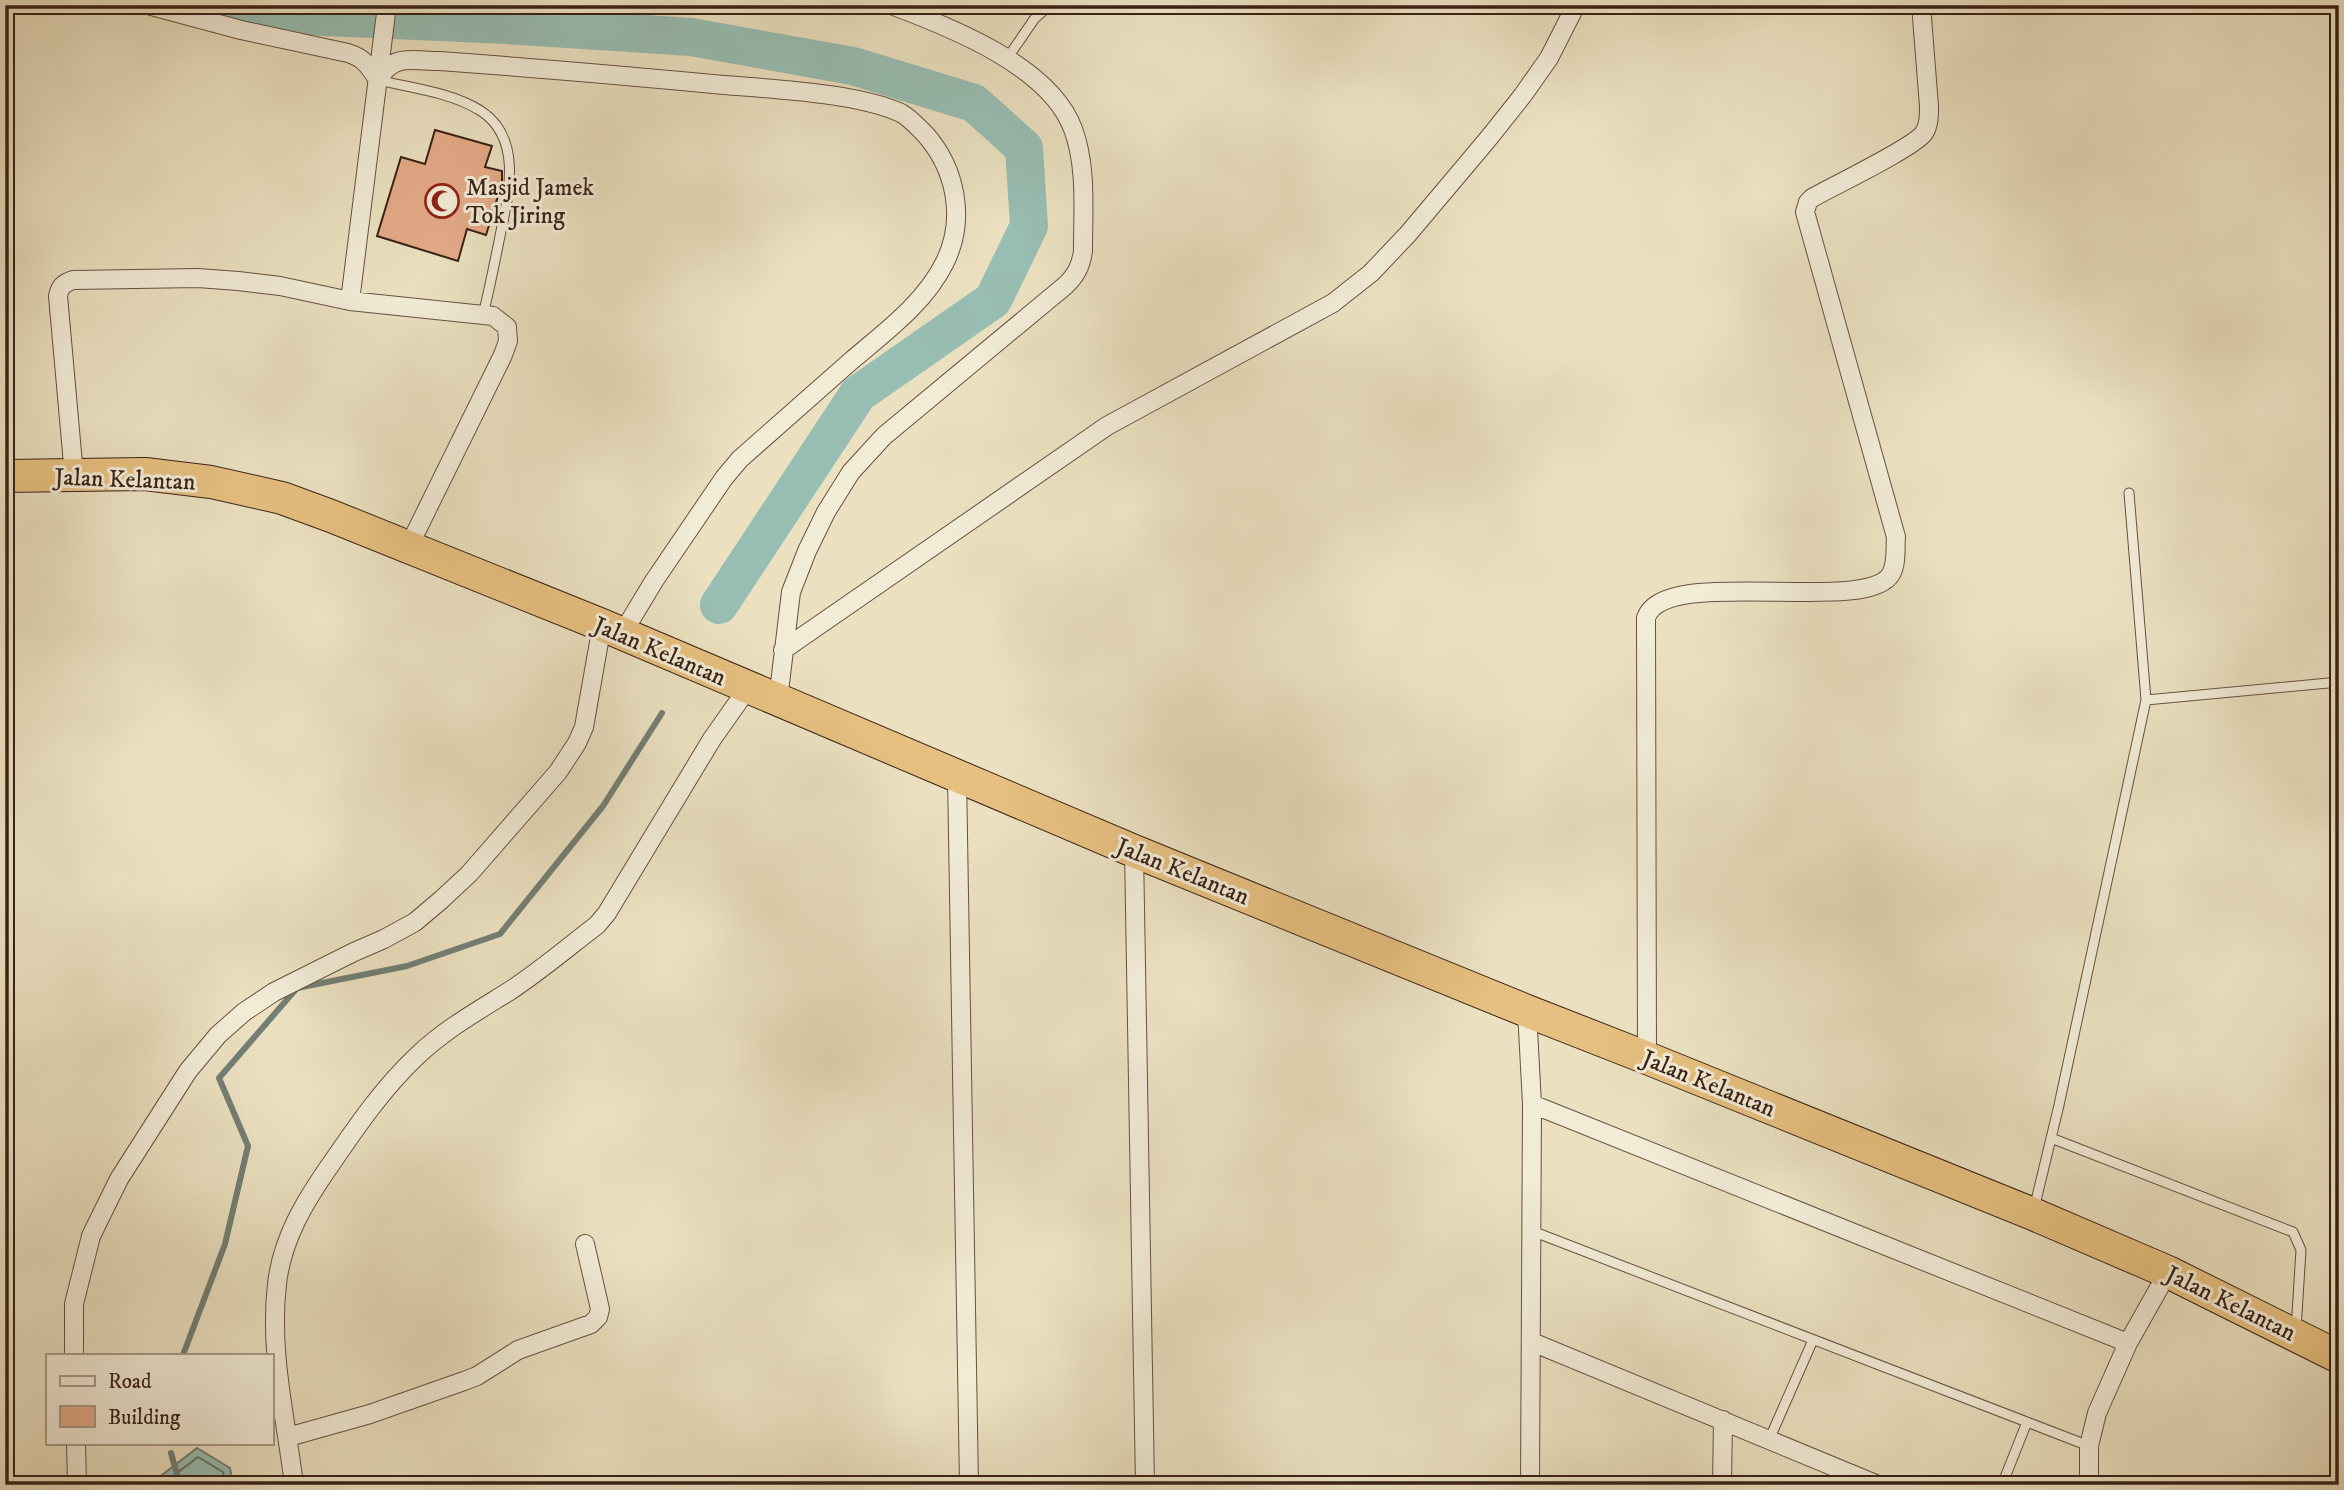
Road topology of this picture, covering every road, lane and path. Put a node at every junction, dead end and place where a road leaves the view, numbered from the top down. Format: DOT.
graph roads {
  1 [pos="148,5"];
  2 [pos="387,5"];
  3 [pos="891,5"];
  4 [pos="1050,5"];
  5 [pos="1576,5"];
  6 [pos="1921,5"];
  7 [pos="1006,60"];
  8 [pos="379,71"];
  9 [pos="350,301"];
  10 [pos="484,315"];
  11 [pos="74,475"];
  12 [pos="5,476"];
  13 [pos="2129,492"];
  14 [pos="409,546"];
  15 [pos="617,632"];
  16 [pos="783,650"];
  17 [pos="2339,682"];
  18 [pos="744,686"];
  19 [pos="778,700"];
  20 [pos="2146,700"];
  21 [pos="957,776"];
  22 [pos="1134,851"];
  23 [pos="1527,1012"];
  24 [pos="1647,1058"];
  25 [pos="1532,1104"];
  26 [pos="2052,1138"];
  27 [pos="2033,1214"];
  28 [pos="1532,1231"];
  29 [pos="585,1244"];
  30 [pos="2168,1272"];
  31 [pos="2295,1335"];
  32 [pos="1814,1340"];
  33 [pos="1532,1342"];
  34 [pos="2128,1343"];
  35 [pos="74,1354"];
  36 [pos="2339,1357"];
  37 [pos="1723,1420"];
  38 [pos="2026,1423"];
  39 [pos="288,1437"];
  40 [pos="1769,1440"];
  41 [pos="76,1444"];
  42 [pos="2089,1446"];
  43 [pos="77,1485"];
  44 [pos="294,1485"];
  45 [pos="969,1485"];
  46 [pos="1145,1485"];
  47 [pos="1530,1485"];
  48 [pos="1722,1485"];
  49 [pos="1878,1485"];
  50 [pos="2002,1485"];
  51 [pos="2089,1485"];
  1 -- 8 [label="street"];
  2 -- 8 [label="street"];
  3 -- 7 [label="street"];
  4 -- 7 [label="lane"];
  5 -- 16 [label="street"];
  6 -- 24 [label="street"];
  7 -- 16 [label="street"];
  8 -- 9 [label="street"];
  8 -- 10 [label="lane"];
  8 -- 15 [label="street"];
  9 -- 10 [label="street"];
  9 -- 11 [label="street"];
  10 -- 14 [label="street"];
  11 -- 12 [label="highway, Jalan Kelantan"];
  11 -- 14 [label="highway, Jalan Kelantan"];
  13 -- 20 [label="lane"];
  14 -- 15 [label="highway, Jalan Kelantan"];
  15 -- 18 [label="highway, Jalan Kelantan"];
  15 -- 35 [label="street"];
  16 -- 19 [label="street"];
  17 -- 20 [label="lane"];
  18 -- 19 [label="highway, Jalan Kelantan"];
  18 -- 39 [label="street"];
  19 -- 21 [label="highway, Jalan Kelantan"];
  20 -- 26 [label="lane"];
  21 -- 22 [label="highway, Jalan Kelantan"];
  21 -- 45 [label="street"];
  22 -- 23 [label="highway, Jalan Kelantan"];
  22 -- 46 [label="street"];
  23 -- 24 [label="highway, Jalan Kelantan"];
  23 -- 25 [label="street"];
  24 -- 27 [label="highway, Jalan Kelantan"];
  25 -- 28 [label="street"];
  25 -- 34 [label="street"];
  26 -- 27 [label="lane"];
  26 -- 31 [label="lane"];
  27 -- 30 [label="highway, Jalan Kelantan"];
  28 -- 32 [label="lane"];
  28 -- 33 [label="street"];
  29 -- 39 [label="street"];
  30 -- 31 [label="highway, Jalan Kelantan"];
  30 -- 34 [label="street"];
  31 -- 36 [label="highway, Jalan Kelantan"];
  32 -- 38 [label="lane"];
  32 -- 40 [label="lane"];
  33 -- 37 [label="street"];
  33 -- 47 [label="street"];
  34 -- 42 [label="street"];
  37 -- 40 [label="street"];
  37 -- 48 [label="street"];
  38 -- 42 [label="lane"];
  38 -- 50 [label="lane"];
  39 -- 44 [label="street"];
  40 -- 49 [label="street"];
  41 -- 43 [label="street"];
  42 -- 51 [label="street"];
}
